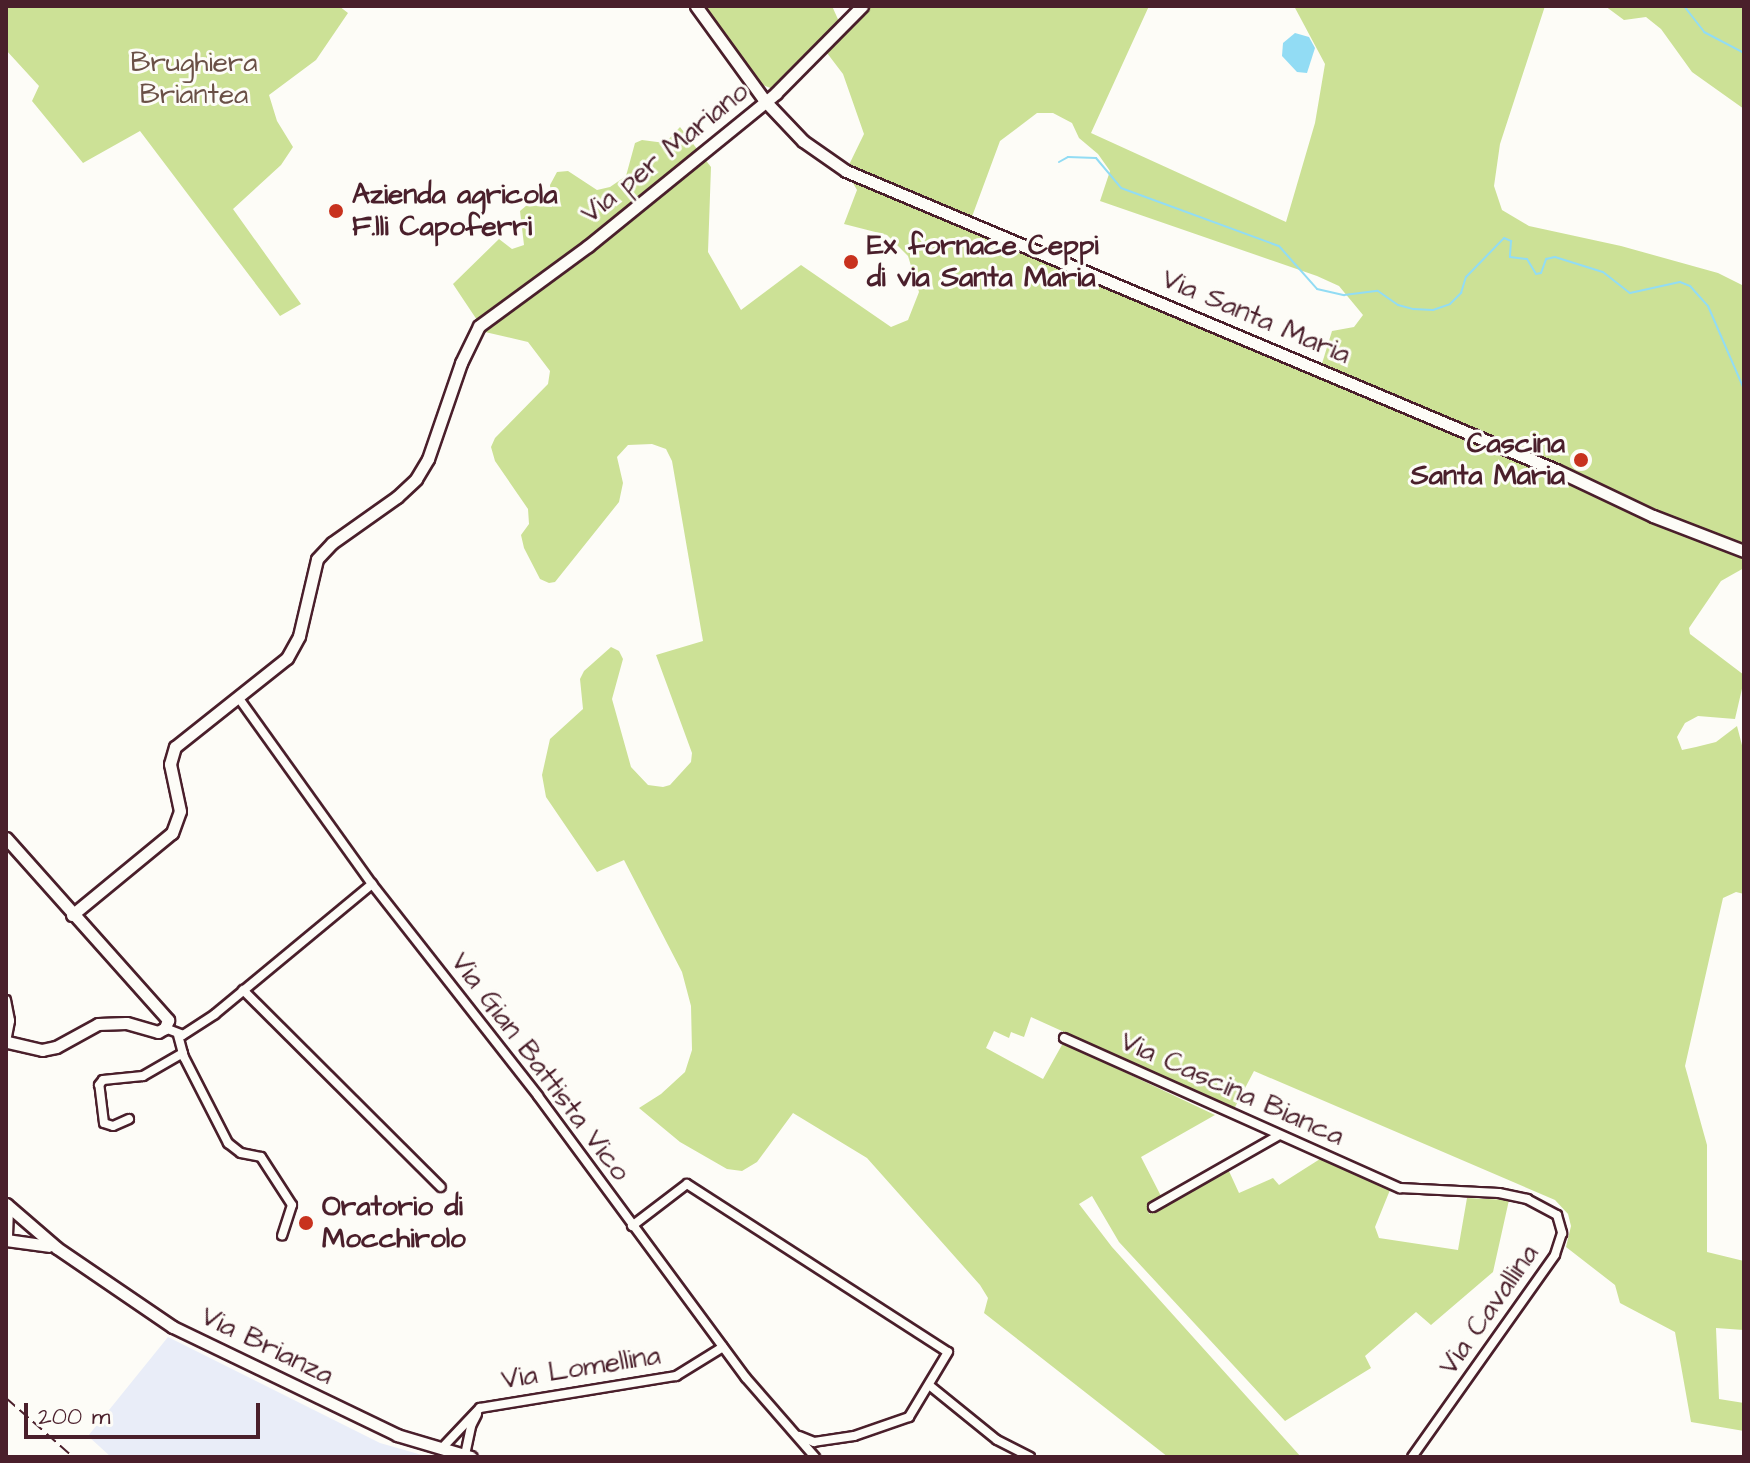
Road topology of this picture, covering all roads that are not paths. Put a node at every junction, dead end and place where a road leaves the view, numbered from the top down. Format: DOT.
graph roads {
  1 [pos="696,6"];
  2 [pos="862,6"];
  3 [pos="765,101"];
  4 [pos="1744,551"];
  5 [pos="238,697"];
  6 [pos="6,838"];
  7 [pos="372,884"];
  8 [pos="72,915"];
  9 [pos="243,990"];
  10 [pos="6,1000"];
  11 [pos="165,1028"];
  12 [pos="178,1035"];
  13 [pos="1064,1038"];
  14 [pos="6,1042"];
  15 [pos="183,1053"];
  16 [pos="129,1119"];
  17 [pos="1279,1135"];
  18 [pos="1381,1180"];
  19 [pos="441,1187"];
  20 [pos="6,1204"];
  21 [pos="1153,1207"];
  22 [pos="19,1217"];
  23 [pos="632,1226"];
  24 [pos="282,1235"];
  25 [pos="10,1239"];
  26 [pos="57,1248"];
  27 [pos="723,1347"];
  28 [pos="929,1385"];
  29 [pos="487,1406"];
  30 [pos="795,1434"];
  31 [pos="442,1448"];
  32 [pos="468,1456"];
  33 [pos="815,1457"];
  34 [pos="1030,1457"];
  35 [pos="1412,1457"];
  1 -- 3 [label="street, Via Santa Maria"];
  2 -- 3 [label="street, Via per Mariano"];
  3 -- 4 [label="street, Via Santa Maria"];
  3 -- 5 [label="street, Via per Mariano"];
  5 -- 7 [label="street, Via Gian Battista Vico"];
  5 -- 8 [label="street, Via per Mariano"];
  6 -- 8 [label="street"];
  7 -- 9 [label="street"];
  7 -- 23 [label="street, Via Gian Battista Vico"];
  8 -- 11 [label="street"];
  9 -- 12 [label="street"];
  9 -- 19 [label="street"];
  10 -- 14 [label="street"];
  11 -- 12 [label="street"];
  11 -- 14 [label="street"];
  12 -- 15 [label="street"];
  13 -- 17 [label="street, Via Cascina Bianca"];
  15 -- 16 [label="street"];
  15 -- 24 [label="street"];
  17 -- 18 [label="street, Via Cascina Bianca"];
  17 -- 21 [label="street"];
  18 -- 35 [label="street, Via Cavallina"];
  20 -- 22 [label="street, Via Brianza"];
  20 -- 25 [label="street"];
  22 -- 25 [label="street"];
  22 -- 26 [label="street, Via Brianza"];
  23 -- 27 [label="street, Via Gian Battista Vico"];
  23 -- 28 [label="street"];
  25 -- 26 [label="street"];
  26 -- 31 [label="street, Via Brianza"];
  27 -- 29 [label="street, Via Lomellina"];
  27 -- 30 [label="street, Via Gian Battista Vico"];
  28 -- 30 [label="street"];
  28 -- 34 [label="street"];
  29 -- 31 [label="street, Via Lomellina"];
  29 -- 32 [label="street, Via Lomellina"];
  30 -- 33 [label="street, Via Gian Battista Vico"];
  31 -- 32 [label="street, Via Brianza"];
}
